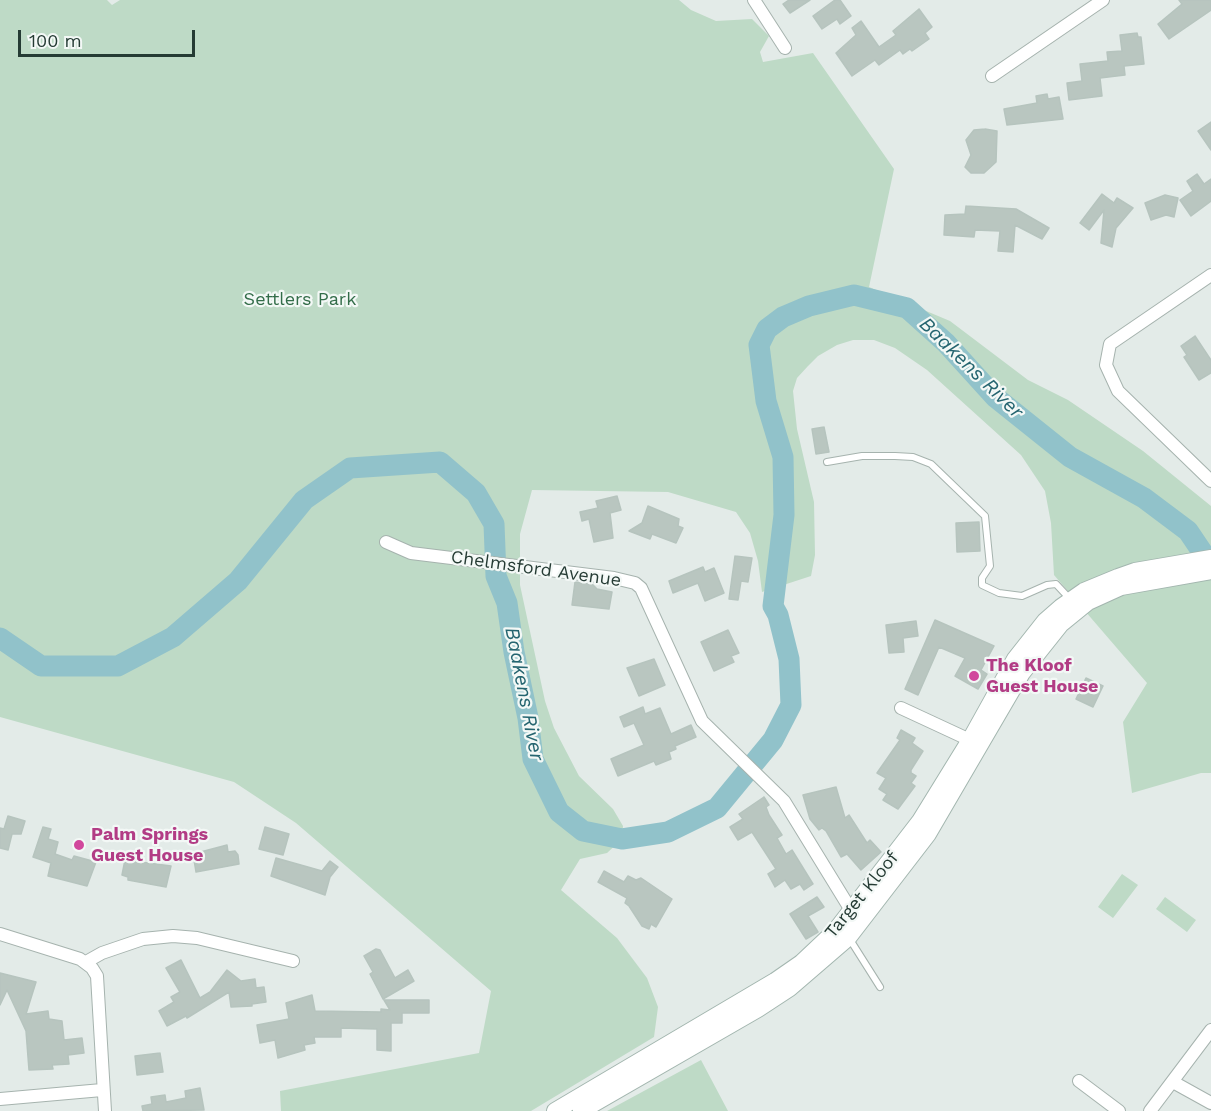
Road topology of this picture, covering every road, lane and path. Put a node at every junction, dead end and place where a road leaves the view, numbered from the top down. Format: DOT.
graph roads {
  1 [pos="754,0"];
  2 [pos="1103,0"];
  3 [pos="785,48"];
  4 [pos="992,76"];
  5 [pos="1211,275"];
  6 [pos="827,462"];
  7 [pos="1211,481"];
  8 [pos="386,542"];
  9 [pos="1211,558"];
  10 [pos="1211,571"];
  11 [pos="1081,597"];
  12 [pos="901,708"];
  13 [pos="970,740"];
  14 [pos="856,918"];
  15 [pos="0,934"];
  16 [pos="848,938"];
  17 [pos="293,961"];
  18 [pos="86,962"];
  19 [pos="880,987"];
  20 [pos="1211,1030"];
  21 [pos="704,1032"];
  22 [pos="1079,1081"];
  23 [pos="1173,1082"];
  24 [pos="102,1090"];
  25 [pos="0,1099"];
  26 [pos="1211,1103"];
  27 [pos="105,1111"];
  28 [pos="555,1111"];
  29 [pos="581,1111"];
  30 [pos="1119,1111"];
  31 [pos="1150,1111"];
  1 -- 3 [label="street"];
  2 -- 4 [label="street"];
  5 -- 7 [label="street"];
  6 -- 11 [label="lane"];
  8 -- 14 [label="street, Chelmsford Avenue"];
  9 -- 11 [label="main road"];
  10 -- 11 [label="main road"];
  11 -- 13 [label="main road, Target Kloof"];
  11 -- 14 [label="main road, Target Kloof"];
  12 -- 13 [label="street"];
  13 -- 14 [label="main road, Target Kloof"];
  14 -- 16 [label="main road, Target Kloof"];
  14 -- 21 [label="main road, Target Kloof"];
  15 -- 18 [label="street"];
  16 -- 19 [label="lane"];
  16 -- 21 [label="main road, Target Kloof"];
  17 -- 18 [label="street"];
  18 -- 24 [label="street"];
  20 -- 23 [label="street"];
  21 -- 28 [label="main road, Target Kloof"];
  21 -- 29 [label="main road, Target Kloof"];
  22 -- 30 [label="street"];
  23 -- 26 [label="street"];
  23 -- 31 [label="street"];
  24 -- 25 [label="street"];
  24 -- 27 [label="street"];
}
